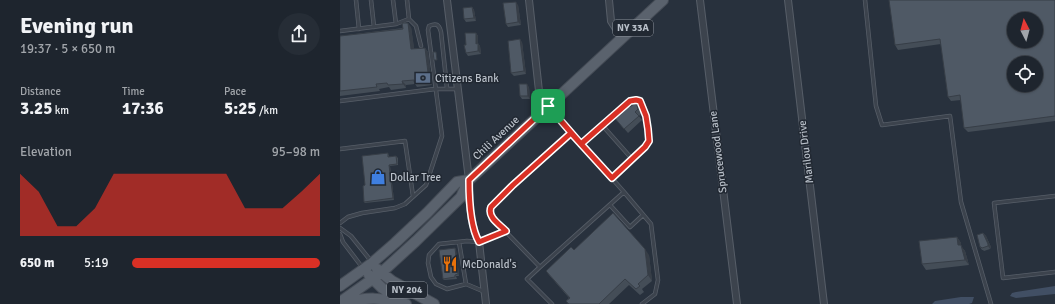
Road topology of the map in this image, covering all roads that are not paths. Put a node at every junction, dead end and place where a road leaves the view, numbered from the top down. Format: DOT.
graph roads {
  1 [pos="356,0"];
  2 [pos="371,0"];
  3 [pos="393,0"];
  4 [pos="407,0"];
  5 [pos="447,0"];
  6 [pos="529,0"];
  7 [pos="609,0"];
  8 [pos="663,0"];
  9 [pos="700,0"];
  10 [pos="788,0"];
  11 [pos="866,0"];
  12 [pos="409,19"];
  13 [pos="396,24"];
  14 [pos="374,27"];
  15 [pos="359,29"];
  16 [pos="340,32"];
  17 [pos="622,38"];
  18 [pos="420,46"];
  19 [pos="448,88"];
  20 [pos="435,89"];
  21 [pos="458,89"];
  22 [pos="340,101"];
  23 [pos="548,106"];
  24 [pos="602,125"];
  25 [pos="571,133"];
  26 [pos="581,144"];
  27 [pos="340,149"];
  28 [pos="633,160"];
  29 [pos="612,178"];
  30 [pos="469,180"];
  31 [pos="624,192"];
  32 [pos="413,196"];
  33 [pos="1055,196"];
  34 [pos="610,204"];
  35 [pos="643,215"];
  36 [pos="340,223"];
  37 [pos="340,228"];
  38 [pos="506,231"];
  39 [pos="340,234"];
  40 [pos="459,242"];
  41 [pos="479,242"];
  42 [pos="372,263"];
  43 [pos="540,267"];
  44 [pos="363,269"];
  45 [pos="1055,272"];
  46 [pos="377,276"];
  47 [pos="466,284"];
  48 [pos="340,286"];
  49 [pos="485,292"];
  50 [pos="340,303"];
  51 [pos="406,304"];
  52 [pos="434,304"];
  53 [pos="486,304"];
  54 [pos="552,304"];
  55 [pos="642,304"];
  56 [pos="737,304"];
  57 [pos="824,304"];
  58 [pos="991,304"];
  1 -- 15 [label="lane"];
  2 -- 14 [label="lane"];
  3 -- 13 [label="lane"];
  4 -- 12 [label="lane"];
  5 -- 21 [label="street"];
  6 -- 23 [label="street"];
  7 -- 17 [label="street"];
  8 -- 17 [label="main road, Chili Avenue / NY 33A"];
  9 -- 56 [label="street, Sprucewood Lane"];
  10 -- 57 [label="street, Marilou Drive"];
  11 -- 58 [label="lane"];
  12 -- 13 [label="lane"];
  12 -- 18 [label="lane"];
  13 -- 14 [label="lane"];
  14 -- 15 [label="lane"];
  15 -- 16 [label="lane"];
  17 -- 23 [label="main road, Chili Avenue / NY 33A"];
  19 -- 20 [label="lane"];
  19 -- 20 [label="lane"];
  19 -- 21 [label="lane"];
  20 -- 22 [label="lane"];
  20 -- 32 [label="lane"];
  21 -- 30 [label="street"];
  23 -- 25 [label="lane"];
  23 -- 30 [label="main road, Chili Avenue / NY 33A"];
  24 -- 26 [label="lane"];
  24 -- 28 [label="lane"];
  24 -- 28 [label="lane"];
  25 -- 26 [label="lane"];
  25 -- 38 [label="lane"];
  26 -- 29 [label="lane"];
  27 -- 32 [label="lane"];
  28 -- 29 [label="lane"];
  29 -- 31 [label="lane"];
  30 -- 41 [label="street"];
  30 -- 42 [label="main road, Chili Avenue / NY 33A"];
  30 -- 46 [label="main road, Chili Avenue / NY 33A"];
  31 -- 34 [label="lane"];
  31 -- 35 [label="lane"];
  32 -- 36 [label="lane"];
  33 -- 45 [label="lane"];
  34 -- 35 [label="lane"];
  34 -- 43 [label="lane"];
  35 -- 55 [label="lane"];
  37 -- 42 [label="lane"];
  38 -- 41 [label="lane"];
  38 -- 43 [label="lane"];
  39 -- 44 [label="lane"];
  40 -- 41 [label="lane"];
  40 -- 47 [label="lane"];
  40 -- 47 [label="lane"];
  41 -- 49 [label="street"];
  42 -- 44 [label="main road, Chili Avenue / NY 33A"];
  42 -- 46 [label="main road, NY 204"];
  43 -- 54 [label="lane"];
  44 -- 46 [label="main road"];
  44 -- 48 [label="main road, Chili Avenue / NY 33A"];
  46 -- 50 [label="main road, Chili Avenue / NY 33A"];
  46 -- 51 [label="main road"];
  46 -- 52 [label="main road, NY 204"];
  47 -- 49 [label="lane"];
  49 -- 53 [label="street"];
  50 -- 51 [label="main road, NY 204"];
}
